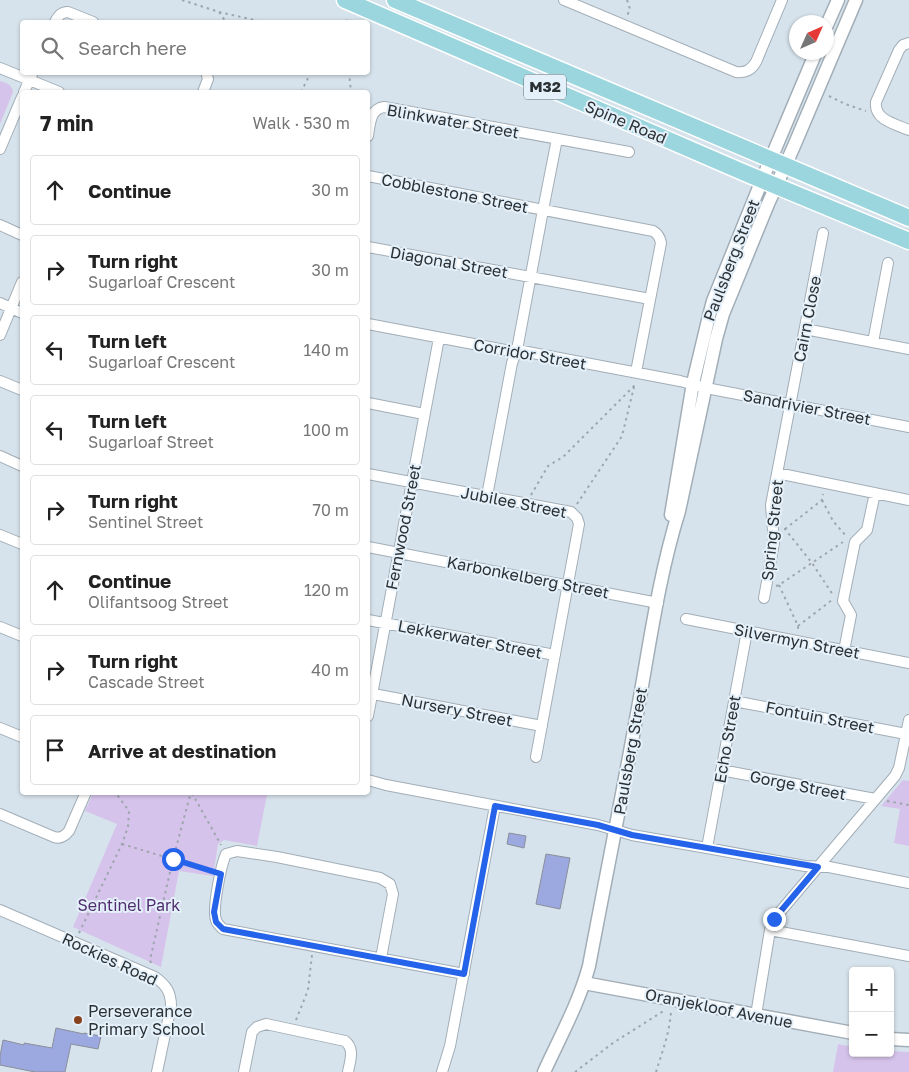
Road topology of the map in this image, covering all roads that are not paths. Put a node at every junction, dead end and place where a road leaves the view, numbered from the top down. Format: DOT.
graph roads {
  1 [pos="345,0"];
  2 [pos="395,0"];
  3 [pos="564,0"];
  4 [pos="838,0"];
  5 [pos="856,0"];
  6 [pos="780,1"];
  7 [pos="831,15"];
  8 [pos="56,20"];
  9 [pos="88,20"];
  10 [pos="909,43"];
  11 [pos="813,60"];
  12 [pos="0,68"];
  13 [pos="20,73"];
  14 [pos="207,75"];
  15 [pos="31,76"];
  16 [pos="25,90"];
  17 [pos="56,90"];
  18 [pos="204,90"];
  19 [pos="20,102"];
  20 [pos="370,127"];
  21 [pos="909,130"];
  22 [pos="557,139"];
  23 [pos="0,149"];
  24 [pos="629,152"];
  25 [pos="778,162"];
  26 [pos="370,176"];
  27 [pos="769,183"];
  28 [pos="543,210"];
  29 [pos="909,218"];
  30 [pos="0,226"];
  31 [pos="20,234"];
  32 [pos="823,234"];
  33 [pos="909,242"];
  34 [pos="370,247"];
  35 [pos="888,263"];
  36 [pos="530,277"];
  37 [pos="20,287"];
  38 [pos="650,299"];
  39 [pos="0,303"];
  40 [pos="11,308"];
  41 [pos="20,312"];
  42 [pos="370,324"];
  43 [pos="805,329"];
  44 [pos="0,334"];
  45 [pos="439,338"];
  46 [pos="873,342"];
  47 [pos="909,349"];
  48 [pos="518,350"];
  49 [pos="636,372"];
  50 [pos="0,381"];
  51 [pos="693,383"];
  52 [pos="706,388"];
  53 [pos="20,389"];
  54 [pos="370,403"];
  55 [pos="790,404"];
  56 [pos="424,414"];
  57 [pos="909,427"];
  58 [pos="0,456"];
  59 [pos="20,465"];
  60 [pos="778,473"];
  61 [pos="370,474"];
  62 [pos="412,482"];
  63 [pos="874,493"];
  64 [pos="487,496"];
  65 [pos="909,500"];
  66 [pos="0,535"];
  67 [pos="670,540"];
  68 [pos="20,543"];
  69 [pos="370,547"];
  70 [pos="398,553"];
  71 [pos="568,585"];
  72 [pos="764,598"];
  73 [pos="658,603"];
  74 [pos="686,619"];
  75 [pos="370,620"];
  76 [pos="385,623"];
  77 [pos="0,627"];
  78 [pos="747,631"];
  79 [pos="20,635"];
  80 [pos="844,651"];
  81 [pos="555,655"];
  82 [pos="909,663"];
  83 [pos="370,693"];
  84 [pos="734,701"];
  85 [pos="909,720"];
  86 [pos="542,726"];
  87 [pos="0,728"];
  88 [pos="906,734"];
  89 [pos="20,736"];
  90 [pos="536,756"];
  91 [pos="721,770"];
  92 [pos="370,781"];
  93 [pos="85,795"];
  94 [pos="875,799"];
  95 [pos="495,806"];
  96 [pos="0,814"];
  97 [pos="616,830"];
  98 [pos="706,848"];
  99 [pos="818,867"];
  100 [pos="909,883"];
  101 [pos="0,910"];
  102 [pos="770,930"];
  103 [pos="909,956"];
  104 [pos="381,958"];
  105 [pos="464,974"];
  106 [pos="584,983"];
  107 [pos="756,1015"];
  108 [pos="849,1032"];
  109 [pos="894,1039"];
  110 [pos="909,1040"];
  111 [pos="158,1072"];
  112 [pos="244,1072"];
  113 [pos="348,1072"];
  114 [pos="442,1072"];
  115 [pos="544,1072"];
  1 -- 27 [label="main road, Spine Road / M32"];
  2 -- 25 [label="main road, Spine Road / M32"];
  3 -- 6 [label="street"];
  4 -- 7 [label="street"];
  5 -- 25 [label="street"];
  8 -- 9 [label="street"];
  10 -- 21 [label="street"];
  11 -- 25 [label="street"];
  12 -- 13 [label="street"];
  14 -- 18 [label="street"];
  15 -- 16 [label="street"];
  15 -- 17 [label="street"];
  19 -- 23 [label="street"];
  20 -- 22 [label="street, Blinkwater Street"];
  22 -- 24 [label="street, Blinkwater Street"];
  22 -- 28 [label="street"];
  25 -- 27 [label="street, Paulsberg Street"];
  25 -- 29 [label="main road, Spine Road / M32"];
  26 -- 28 [label="street, Cobblestone Street"];
  27 -- 33 [label="main road, Spine Road / M32"];
  27 -- 51 [label="street, Paulsberg Street"];
  27 -- 52 [label="street, Paulsberg Street"];
  28 -- 36 [label="street"];
  28 -- 38 [label="street, Cobblestone Street"];
  30 -- 31 [label="street"];
  32 -- 43 [label="street, Cairn Close"];
  34 -- 36 [label="street, Diagonal Street"];
  35 -- 46 [label="street"];
  36 -- 38 [label="street, Diagonal Street"];
  36 -- 48 [label="street"];
  37 -- 40 [label="street"];
  38 -- 49 [label="street"];
  39 -- 40 [label="street"];
  40 -- 41 [label="street"];
  40 -- 44 [label="street"];
  42 -- 45 [label="street, Corridor Street"];
  43 -- 46 [label="street"];
  43 -- 55 [label="street, Cairn Close"];
  45 -- 48 [label="street, Corridor Street"];
  45 -- 56 [label="street, Fernwood Street"];
  46 -- 47 [label="street"];
  48 -- 49 [label="street, Corridor Street"];
  48 -- 64 [label="street"];
  49 -- 51 [label="street, Corridor Street"];
  50 -- 53 [label="street"];
  51 -- 52 [label="street, Sandrivier Street"];
  51 -- 67 [label="street, Paulsberg Street"];
  52 -- 55 [label="street, Sandrivier Street"];
  52 -- 67 [label="street, Paulsberg Street"];
  54 -- 56 [label="street"];
  55 -- 57 [label="street, Sandrivier Street"];
  55 -- 60 [label="street, Spring Street"];
  56 -- 62 [label="street, Fernwood Street"];
  58 -- 59 [label="street"];
  60 -- 63 [label="street"];
  60 -- 72 [label="street, Spring Street"];
  61 -- 62 [label="street, Jubilee Street"];
  62 -- 64 [label="street, Jubilee Street"];
  62 -- 70 [label="street, Fernwood Street"];
  63 -- 65 [label="street"];
  63 -- 80 [label="street"];
  64 -- 71 [label="street, Jubilee Street"];
  66 -- 68 [label="street"];
  67 -- 73 [label="street, Paulsberg Street"];
  69 -- 70 [label="street, Karbonkelberg Street"];
  70 -- 71 [label="street, Karbonkelberg Street"];
  70 -- 76 [label="street, Fernwood Street"];
  71 -- 73 [label="street, Karbonkelberg Street"];
  71 -- 81 [label="street, Jubilee Street"];
  73 -- 97 [label="street, Paulsberg Street"];
  74 -- 78 [label="street, Silvermyn Street"];
  75 -- 76 [label="street, Lekkerwater Street"];
  76 -- 81 [label="street, Lekkerwater Street"];
  76 -- 83 [label="street, Fernwood Street"];
  77 -- 79 [label="street"];
  78 -- 80 [label="street, Silvermyn Street"];
  78 -- 84 [label="street, Echo Street"];
  80 -- 82 [label="street, Silvermyn Street"];
  81 -- 86 [label="street, Jubilee Street"];
  83 -- 86 [label="street, Nursery Street"];
  84 -- 88 [label="street, Fontuin Street"];
  84 -- 91 [label="street, Echo Street"];
  85 -- 88 [label="street"];
  86 -- 90 [label="street, Jubilee Street"];
  87 -- 89 [label="street"];
  88 -- 94 [label="street"];
  91 -- 94 [label="street, Gorge Street"];
  91 -- 98 [label="street, Echo Street"];
  92 -- 95 [label="street"];
  93 -- 96 [label="street"];
  94 -- 99 [label="street"];
  95 -- 97 [label="street"];
  95 -- 105 [label="street"];
  97 -- 98 [label="street"];
  97 -- 106 [label="street, Paulsberg Street"];
  98 -- 99 [label="street"];
  99 -- 100 [label="street"];
  99 -- 102 [label="street"];
  101 -- 111 [label="street, Rockies Road"];
  102 -- 103 [label="street"];
  102 -- 107 [label="street"];
  104 -- 104 [label="street"];
  104 -- 105 [label="street"];
  105 -- 114 [label="street"];
  106 -- 107 [label="street, Oranjekloof Avenue"];
  106 -- 115 [label="street, Paulsberg Street"];
  107 -- 108 [label="street, Oranjekloof Avenue"];
  109 -- 110 [label="street"];
  112 -- 113 [label="street"];
}
